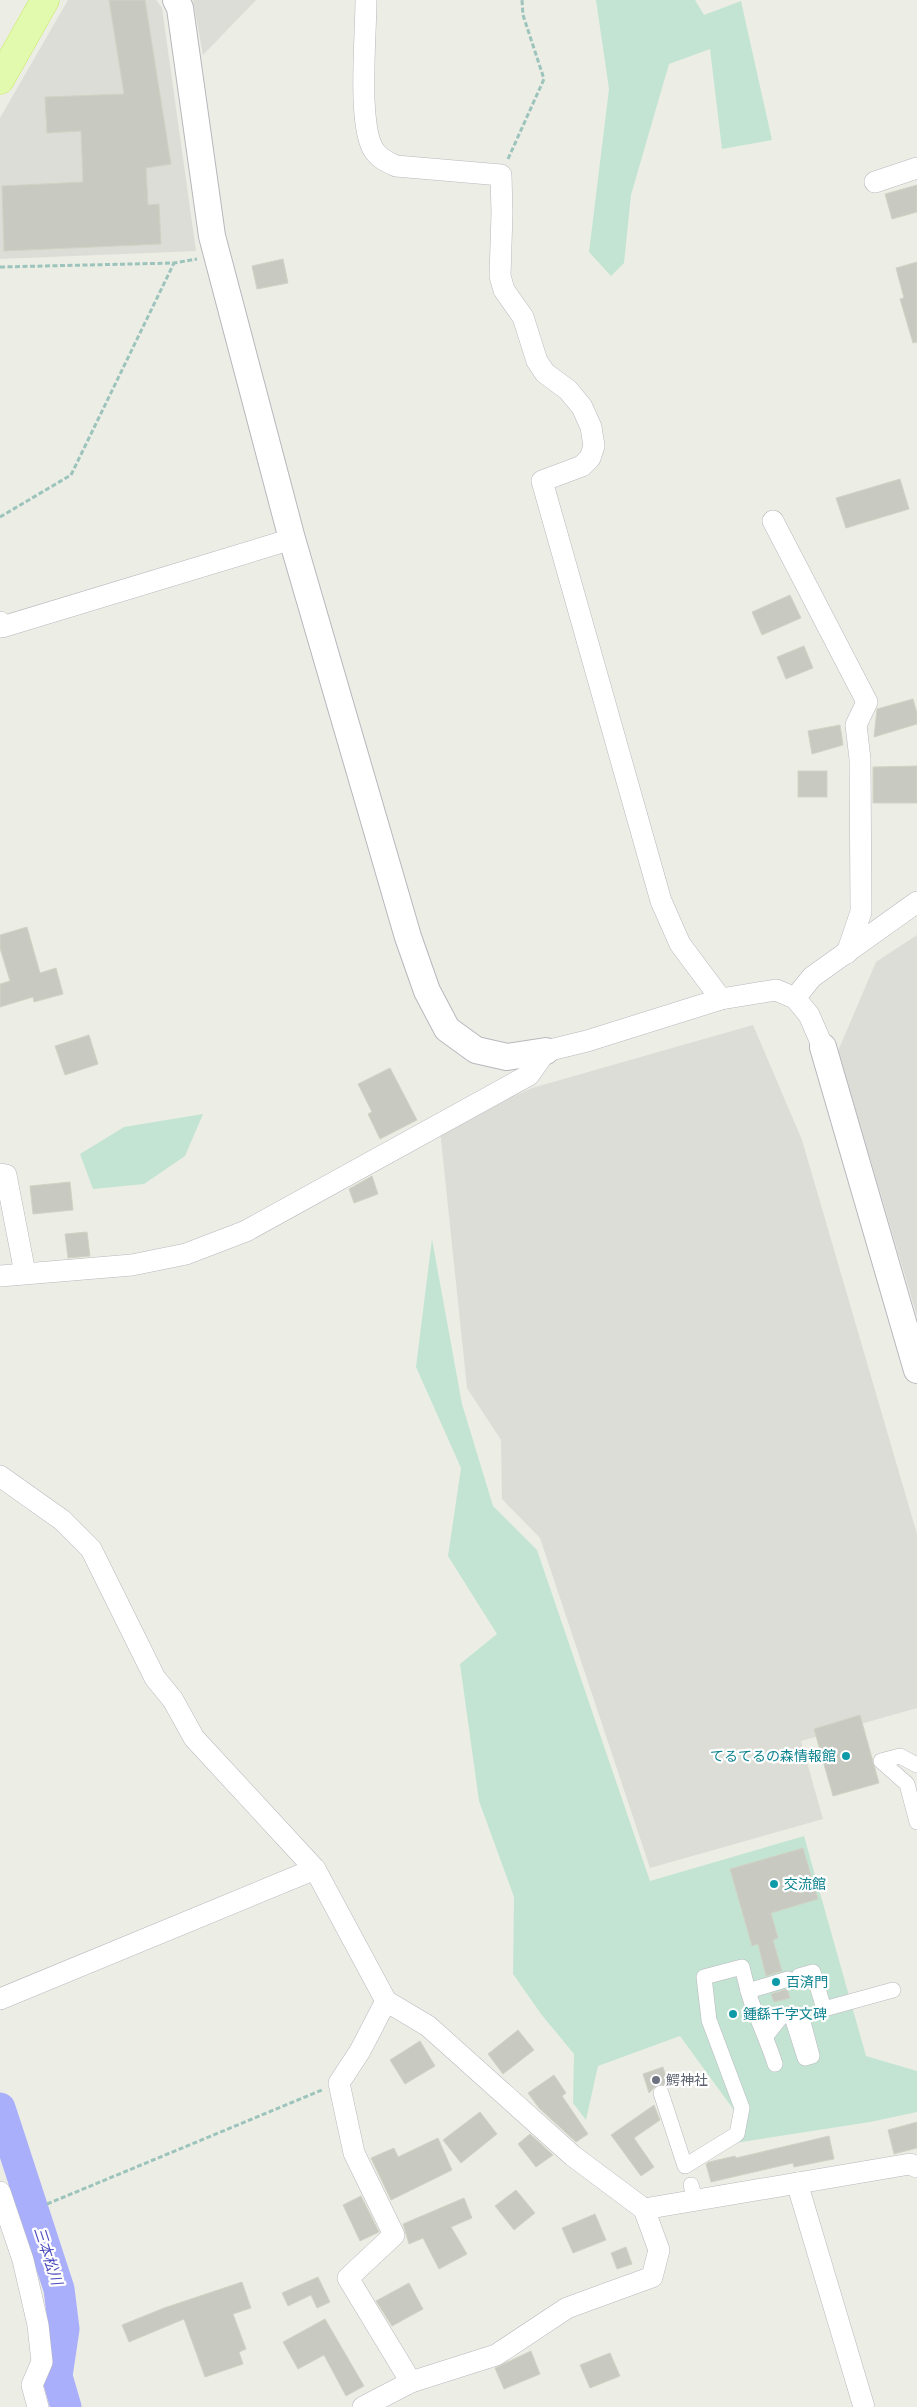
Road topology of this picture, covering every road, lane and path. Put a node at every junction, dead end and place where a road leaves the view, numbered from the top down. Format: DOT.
graph roads {
  1 [pos="45,0"];
  2 [pos="176,0"];
  3 [pos="366,0"];
  4 [pos="522,0"];
  5 [pos="0,80"];
  6 [pos="917,168"];
  7 [pos="501,175"];
  8 [pos="876,182"];
  9 [pos="217,255"];
  10 [pos="174,263"];
  11 [pos="0,267"];
  12 [pos="0,517"];
  13 [pos="772,521"];
  14 [pos="292,539"];
  15 [pos="0,622"];
  16 [pos="917,902"];
  17 [pos="847,953"];
  18 [pos="795,998"];
  19 [pos="721,999"];
  20 [pos="823,1047"];
  21 [pos="546,1051"];
  22 [pos="0,1174"];
  23 [pos="25,1273"];
  24 [pos="0,1276"];
  25 [pos="917,1370"];
  26 [pos="0,1476"];
  27 [pos="917,1765"];
  28 [pos="917,1822"];
  29 [pos="315,1869"];
  30 [pos="893,1990"];
  31 [pos="748,1991"];
  32 [pos="0,1999"];
  33 [pos="386,2001"];
  34 [pos="802,2018"];
  35 [pos="766,2036"];
  36 [pos="775,2064"];
  37 [pos="339,2083"];
  38 [pos="661,2093"];
  39 [pos="917,2166"];
  40 [pos="797,2183"];
  41 [pos="0,2192"];
  42 [pos="47,2204"];
  43 [pos="644,2209"];
  44 [pos="411,2382"];
  45 [pos="38,2407"];
  46 [pos="363,2407"];
  47 [pos="864,2407"];
  1 -- 5 [label="main road"];
  2 -- 9 [label="street"];
  3 -- 7 [label="street"];
  4 -- 7 [label="path"];
  6 -- 8 [label="street"];
  7 -- 19 [label="street"];
  9 -- 10 [label="path"];
  9 -- 14 [label="street"];
  10 -- 11 [label="path"];
  10 -- 12 [label="path"];
  13 -- 17 [label="street"];
  14 -- 15 [label="street"];
  14 -- 21 [label="street"];
  16 -- 17 [label="street"];
  17 -- 18 [label="street"];
  18 -- 19 [label="street"];
  18 -- 20 [label="street"];
  19 -- 21 [label="street"];
  20 -- 25 [label="street"];
  21 -- 23 [label="street"];
  22 -- 23 [label="street"];
  23 -- 24 [label="street"];
  26 -- 29 [label="street"];
  27 -- 28 [label="street"];
  29 -- 32 [label="street"];
  29 -- 33 [label="street"];
  30 -- 31 [label="street"];
  31 -- 35 [label="street"];
  31 -- 38 [label="street"];
  33 -- 37 [label="street"];
  33 -- 43 [label="street"];
  34 -- 35 [label="street"];
  35 -- 36 [label="street"];
  37 -- 42 [label="path"];
  37 -- 44 [label="street"];
  39 -- 40 [label="street"];
  40 -- 43 [label="street"];
  40 -- 47 [label="street"];
  41 -- 45 [label="street"];
  43 -- 44 [label="street"];
  44 -- 46 [label="street"];
}
